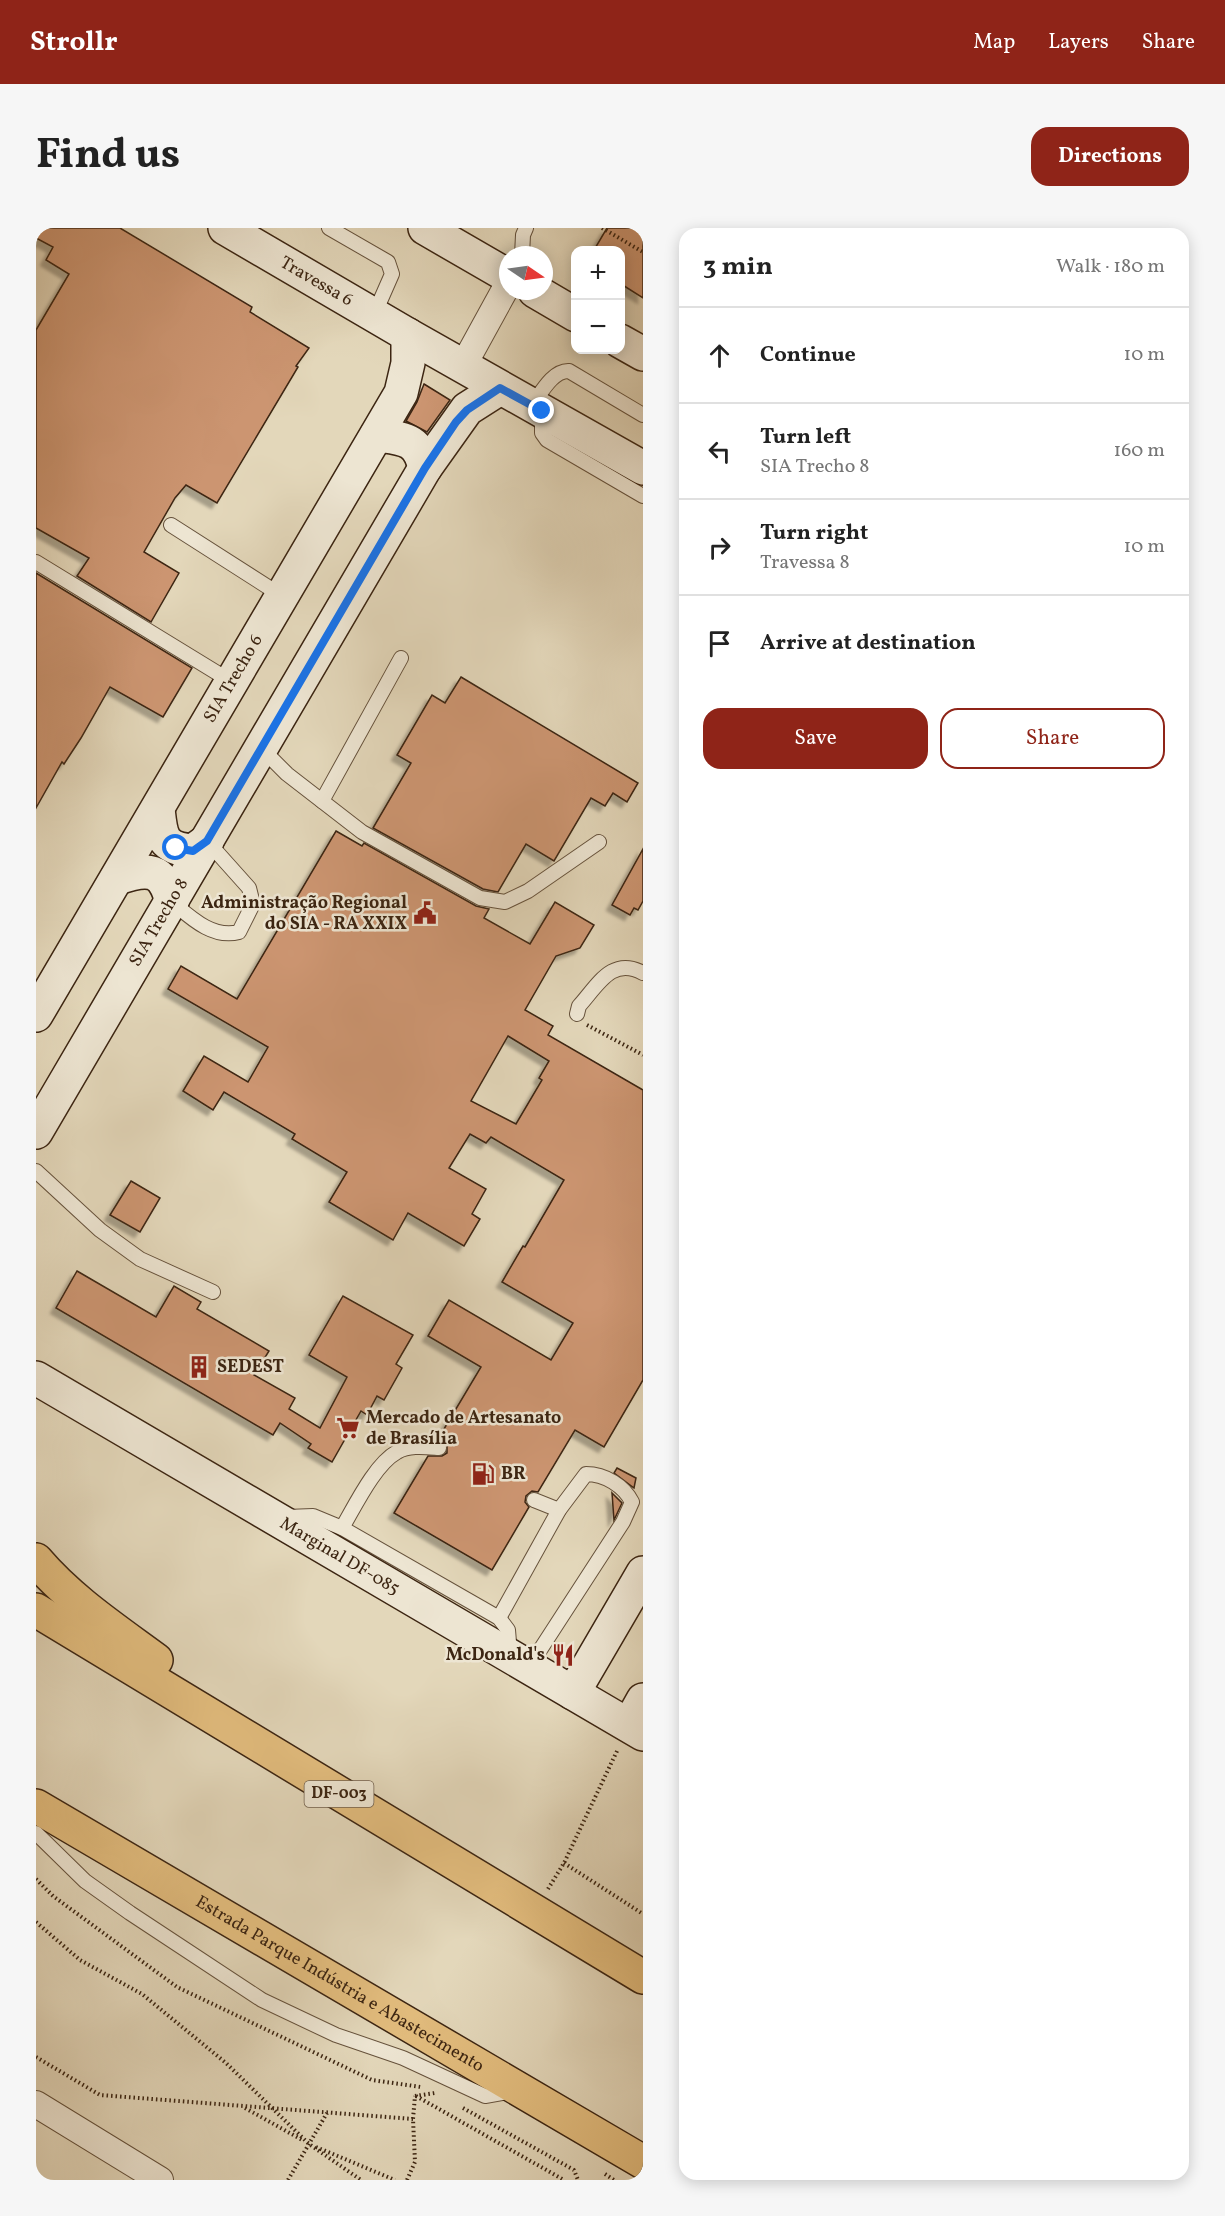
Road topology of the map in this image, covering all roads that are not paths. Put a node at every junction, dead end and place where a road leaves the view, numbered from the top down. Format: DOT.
graph roads {
  1 [pos="225,228"];
  2 [pos="329,228"];
  3 [pos="526,228"];
  4 [pos="445,233"];
  5 [pos="522,246"];
  6 [pos="499,270"];
  7 [pos="499,300"];
  8 [pos="550,300"];
  9 [pos="571,312"];
  10 [pos="374,315"];
  11 [pos="408,335"];
  12 [pos="625,343"];
  13 [pos="643,354"];
  14 [pos="463,366"];
  15 [pos="500,388"];
  16 [pos="537,408"];
  17 [pos="643,416"];
  18 [pos="376,435"];
  19 [pos="425,468"];
  20 [pos="643,468"];
  21 [pos="643,496"];
  22 [pos="171,525"];
  23 [pos="36,562"];
  24 [pos="282,596"];
  25 [pos="401,658"];
  26 [pos="232,682"];
  27 [pos="261,748"];
  28 [pos="322,801"];
  29 [pos="158,809"];
  30 [pos="207,841"];
  31 [pos="599,843"];
  32 [pos="117,878"];
  33 [pos="171,902"];
  34 [pos="643,973"];
  35 [pos="36,1014"];
  36 [pos="577,1014"];
  37 [pos="36,1132"];
  38 [pos="36,1171"];
  39 [pos="213,1292"];
  40 [pos="36,1378"];
  41 [pos="439,1448"];
  42 [pos="534,1500"];
  43 [pos="559,1510"];
  44 [pos="277,1519"];
  45 [pos="342,1528"];
  46 [pos="36,1560"];
  47 [pos="643,1573"];
  48 [pos="36,1610"];
  49 [pos="499,1618"];
  50 [pos="520,1661"];
  51 [pos="573,1693"];
  52 [pos="638,1720"];
  53 [pos="352,1802"];
  54 [pos="36,1806"];
  55 [pos="36,1833"];
  56 [pos="643,1977"];
  57 [pos="520,2090"];
  58 [pos="36,2104"];
  59 [pos="643,2162"];
  60 [pos="160,2180"];
  1 -- 10 [label="street, Travessa 6"];
  2 -- 10 [label="lane"];
  3 -- 5 [label="lane"];
  4 -- 6 [label="street"];
  7 -- 14 [label="street"];
  8 -- 9 [label="street"];
  10 -- 11 [label="street, Travessa 6"];
  11 -- 14 [label="street, Travessa 6"];
  11 -- 18 [label="street, SIA Trecho 6"];
  12 -- 13 [label="street"];
  14 -- 15 [label="street, Travessa 6"];
  15 -- 16 [label="street, Travessa 6"];
  15 -- 19 [label="street, SIA Trecho 8"];
  16 -- 17 [label="lane"];
  16 -- 20 [label="street, Travessa 6"];
  16 -- 21 [label="lane"];
  18 -- 19 [label="street"];
  18 -- 24 [label="street, SIA Trecho 6"];
  19 -- 27 [label="street, SIA Trecho 8"];
  22 -- 24 [label="lane"];
  23 -- 26 [label="lane"];
  24 -- 26 [label="street, SIA Trecho 6"];
  25 -- 28 [label="lane"];
  26 -- 29 [label="street, SIA Trecho 6"];
  27 -- 28 [label="lane"];
  27 -- 30 [label="street, SIA Trecho 8"];
  28 -- 31 [label="lane"];
  29 -- 30 [label="street"];
  29 -- 32 [label="street, SIA Trecho 6"];
  30 -- 33 [label="street, SIA Trecho 8"];
  30 -- 33 [label="lane"];
  32 -- 33 [label="street"];
  32 -- 35 [label="street, SIA Trecho 6"];
  33 -- 37 [label="street, SIA Trecho 8"];
  34 -- 36 [label="lane"];
  38 -- 39 [label="lane"];
  40 -- 44 [label="street, Marginal DF-085"];
  41 -- 45 [label="lane"];
  42 -- 43 [label="lane"];
  43 -- 49 [label="lane"];
  43 -- 50 [label="lane"];
  44 -- 45 [label="lane"];
  44 -- 50 [label="street, Marginal DF-085"];
  45 -- 49 [label="lane"];
  46 -- 53 [label="highway"];
  47 -- 51 [label="street"];
  48 -- 53 [label="highway, DF-003"];
  49 -- 50 [label="lane"];
  50 -- 51 [label="street, Marginal DF-085"];
  51 -- 52 [label="street, Marginal DF-085"];
  53 -- 56 [label="highway, DF-003"];
  54 -- 57 [label="highway, Estrada Parque Indústria e Abastecimento"];
  55 -- 57 [label="lane"];
  57 -- 59 [label="highway, Estrada Parque Indústria e Abastecimento"];
  58 -- 60 [label="street"];
}
